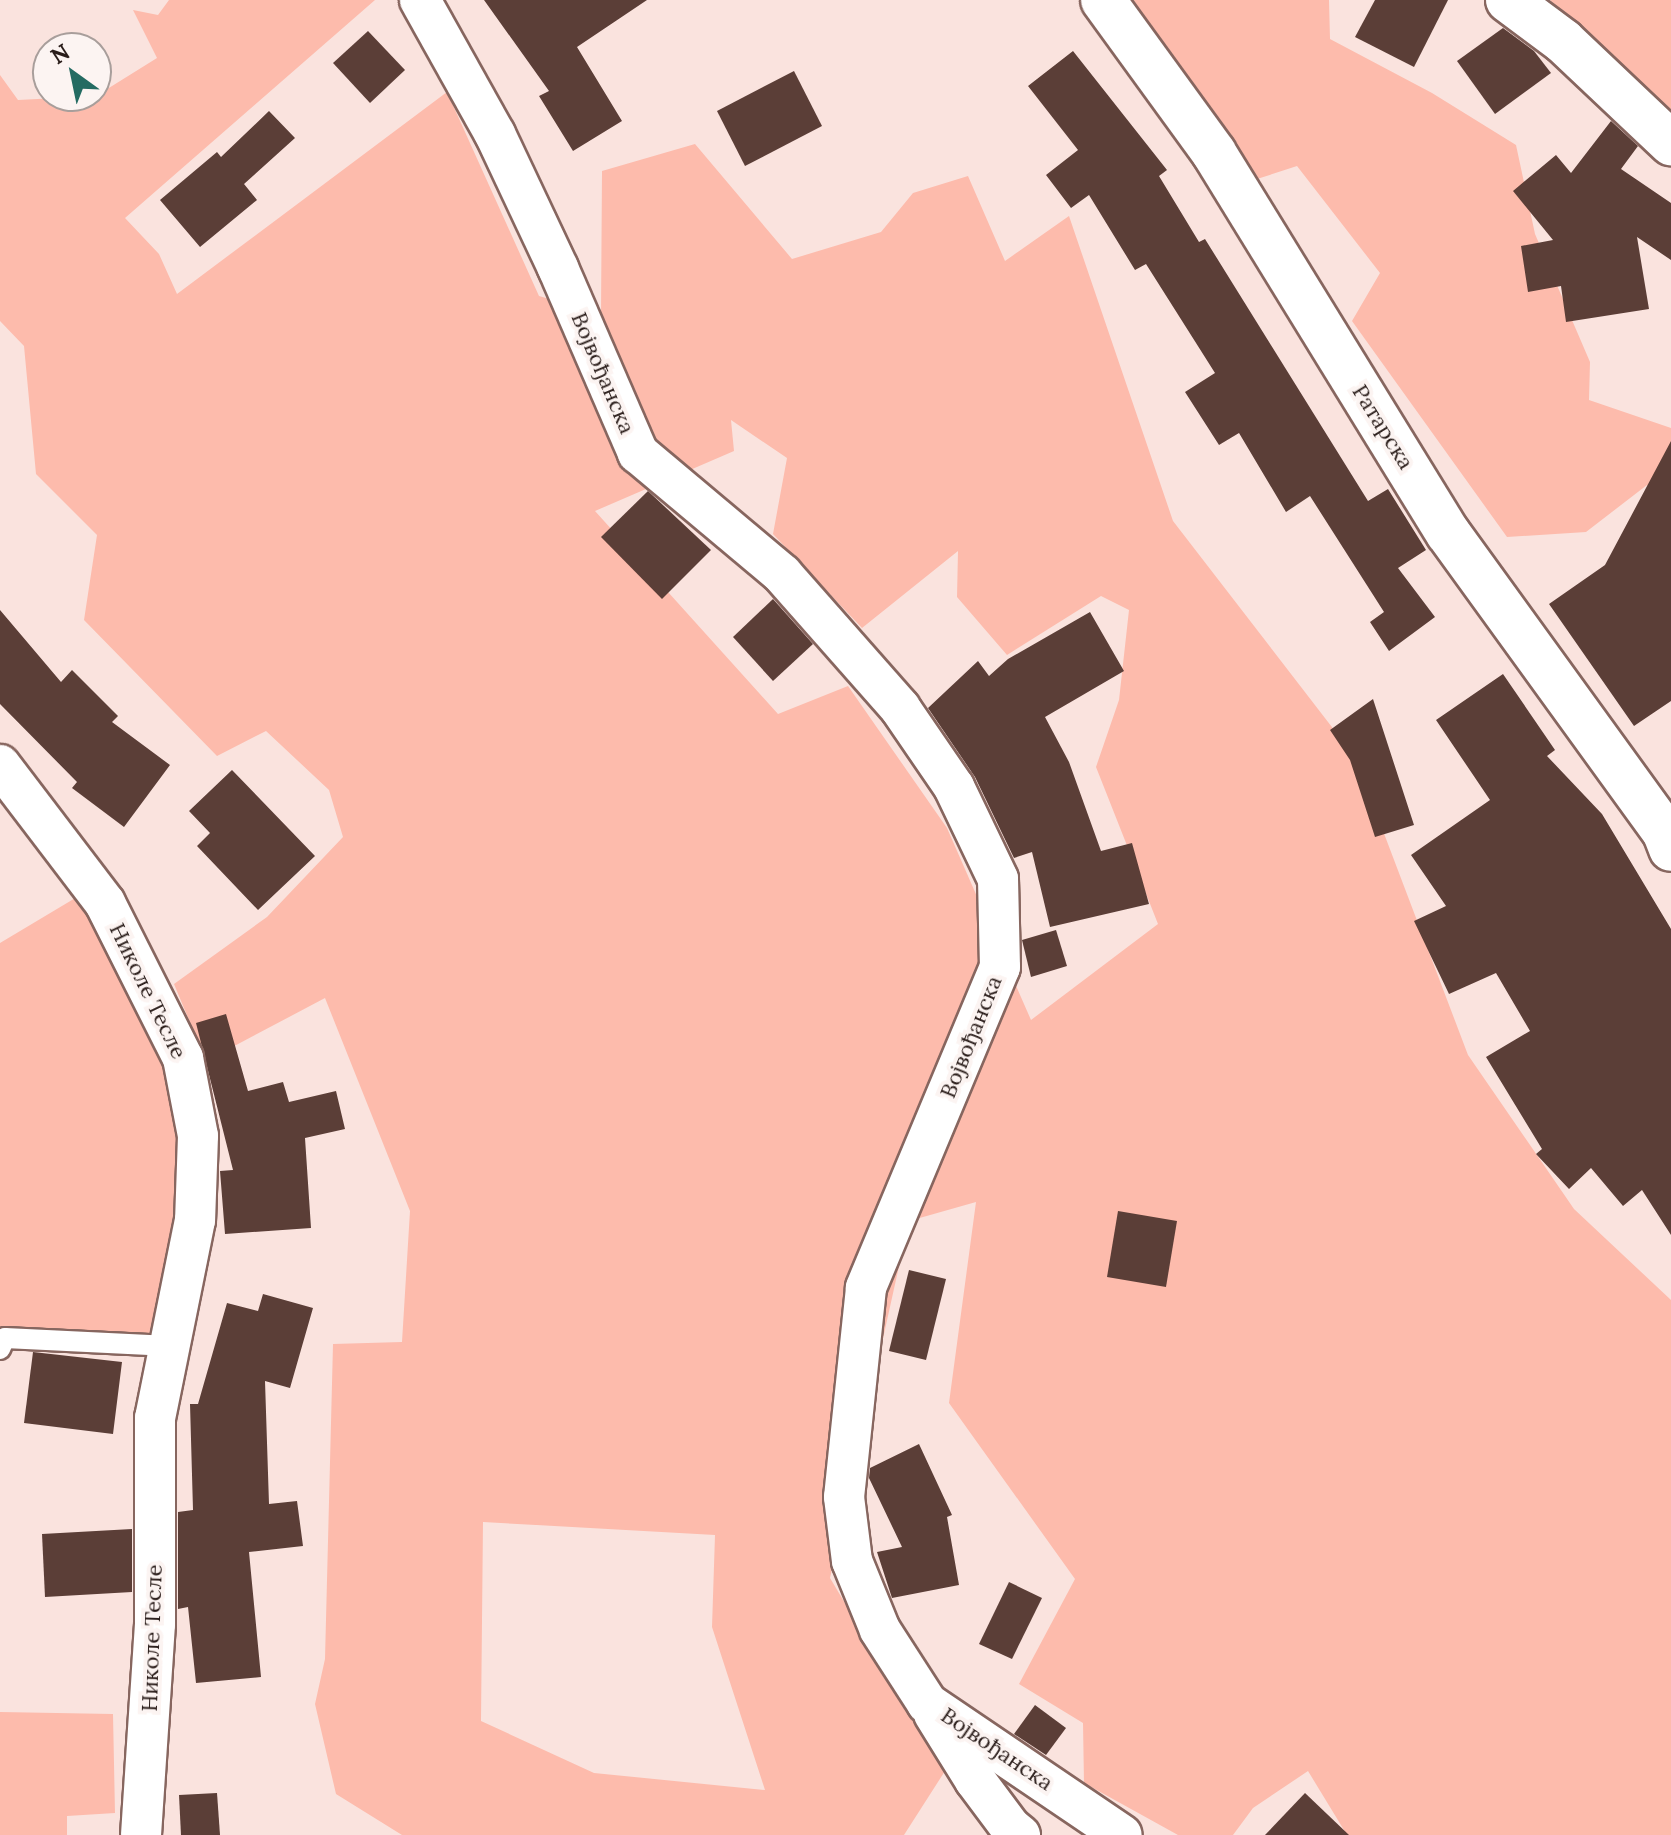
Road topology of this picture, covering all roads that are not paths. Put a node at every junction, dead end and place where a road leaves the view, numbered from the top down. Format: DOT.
graph roads {
  1 [pos="420,0"];
  2 [pos="1103,0"];
  3 [pos="1508,0"];
  4 [pos="1671,143"];
  5 [pos="0,765"];
  6 [pos="1671,849"];
  7 [pos="170,1346"];
  8 [pos="0,1349"];
  9 [pos="927,1703"];
  10 [pos="141,1835"];
  11 [pos="1020,1835"];
  12 [pos="1122,1835"];
  1 -- 9 [label="street, Војвођанска"];
  2 -- 6 [label="street, Ратарска"];
  3 -- 4 [label="street"];
  5 -- 7 [label="street, Николе Тесле"];
  7 -- 8 [label="lane"];
  7 -- 10 [label="street, Николе Тесле"];
  9 -- 11 [label="street"];
  9 -- 12 [label="street, Војвођанска"];
}
